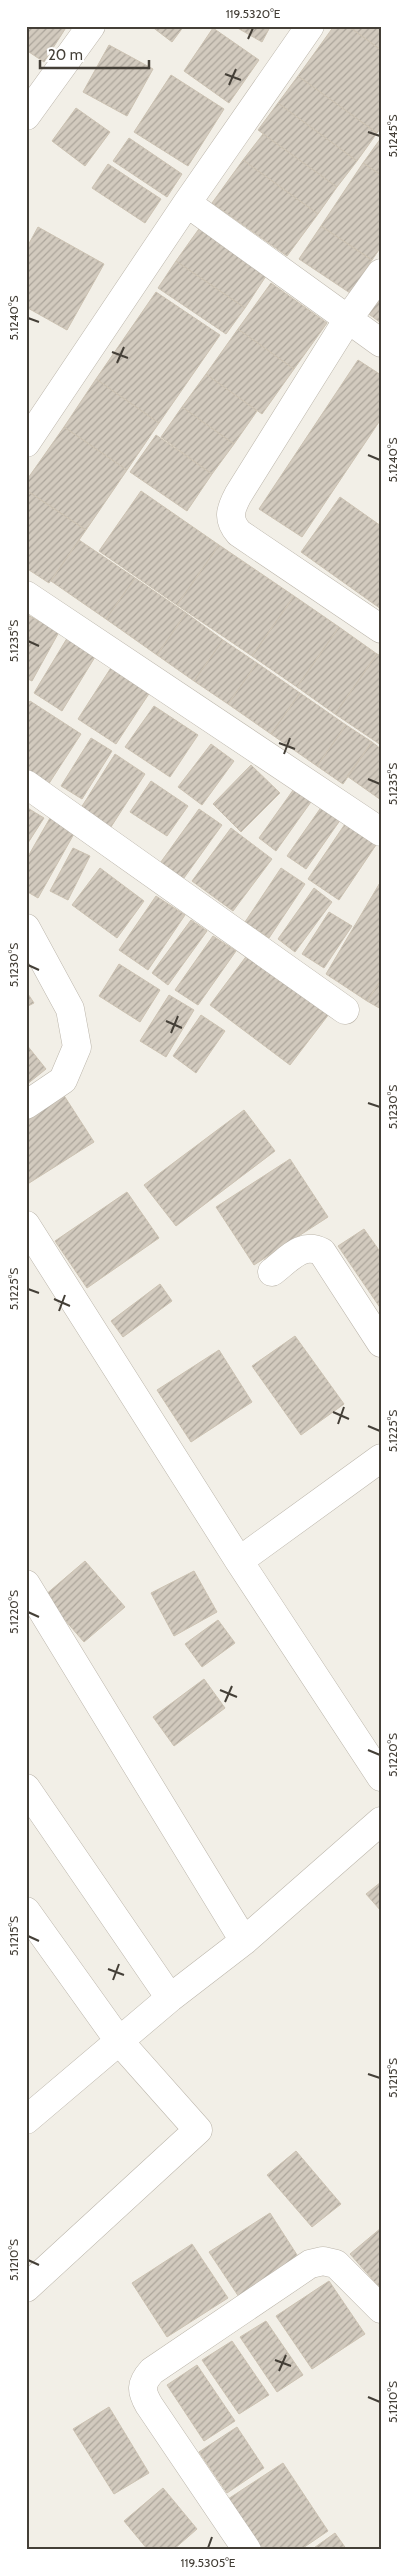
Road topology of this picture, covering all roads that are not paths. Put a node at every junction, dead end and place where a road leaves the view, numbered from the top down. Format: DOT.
graph roads {
  1 [pos="92,26"];
  2 [pos="300,30"];
  3 [pos="31,99"];
  4 [pos="187,203"];
  5 [pos="381,273"];
  6 [pos="348,319"];
  7 [pos="381,343"];
  8 [pos="34,415"];
  9 [pos="26,443"];
  10 [pos="26,595"];
  11 [pos="381,629"];
  12 [pos="26,784"];
  13 [pos="381,832"];
  14 [pos="26,928"];
  15 [pos="345,1010"];
  16 [pos="26,1105"];
  17 [pos="26,1225"];
  18 [pos="272,1272"];
  19 [pos="381,1343"];
  20 [pos="381,1458"];
  21 [pos="239,1561"];
  22 [pos="26,1584"];
  23 [pos="381,1777"];
  24 [pos="26,1788"];
  25 [pos="381,1821"];
  26 [pos="26,1911"];
  27 [pos="244,1941"];
  28 [pos="170,1998"];
  29 [pos="119,2041"];
  30 [pos="26,2120"];
  31 [pos="26,2288"];
  32 [pos="381,2309"];
  33 [pos="247,2550"];
  1 -- 3 [label="street"];
  2 -- 4 [label="street"];
  4 -- 6 [label="street"];
  4 -- 8 [label="street"];
  5 -- 6 [label="street"];
  6 -- 7 [label="street"];
  6 -- 11 [label="street"];
  8 -- 9 [label="street"];
  10 -- 13 [label="street"];
  12 -- 15 [label="street"];
  14 -- 16 [label="street"];
  17 -- 21 [label="street"];
  18 -- 19 [label="street"];
  20 -- 21 [label="street"];
  21 -- 23 [label="street"];
  22 -- 27 [label="street"];
  24 -- 28 [label="street"];
  25 -- 27 [label="street"];
  26 -- 29 [label="street"];
  27 -- 28 [label="street"];
  28 -- 29 [label="street"];
  29 -- 30 [label="street"];
  29 -- 31 [label="street"];
  32 -- 33 [label="street"];
}
